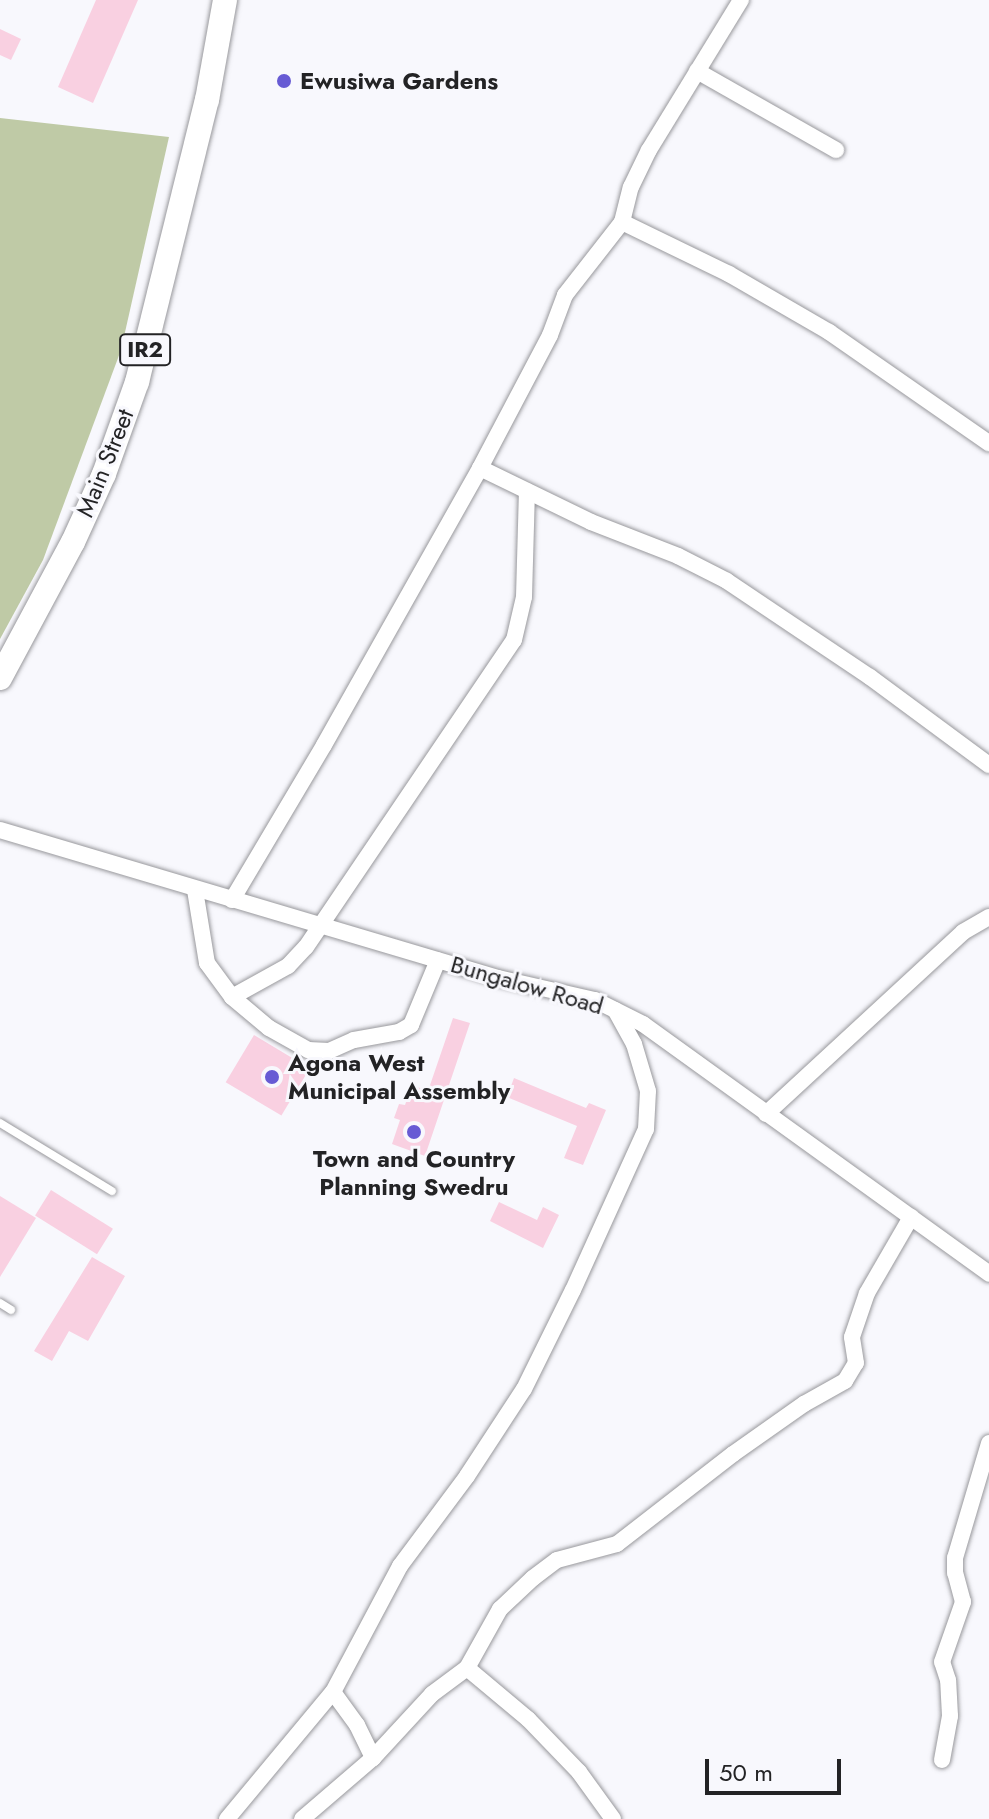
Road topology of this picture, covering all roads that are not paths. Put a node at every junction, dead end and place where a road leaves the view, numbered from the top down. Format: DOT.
graph roads {
  1 [pos="225,0"];
  2 [pos="741,0"];
  3 [pos="697,71"];
  4 [pos="836,150"];
  5 [pos="622,222"];
  6 [pos="989,443"];
  7 [pos="480,468"];
  8 [pos="527,491"];
  9 [pos="0,678"];
  10 [pos="989,765"];
  11 [pos="0,830"];
  12 [pos="195,890"];
  13 [pos="232,900"];
  14 [pos="989,917"];
  15 [pos="321,925"];
  16 [pos="438,960"];
  17 [pos="232,997"];
  18 [pos="615,1010"];
  19 [pos="766,1114"];
  20 [pos="0,1123"];
  21 [pos="112,1191"];
  22 [pos="911,1217"];
  23 [pos="989,1274"];
  24 [pos="0,1303"];
  25 [pos="11,1310"];
  26 [pos="989,1443"];
  27 [pos="467,1668"];
  28 [pos="333,1692"];
  29 [pos="373,1758"];
  30 [pos="942,1760"];
  31 [pos="311,1817"];
  32 [pos="227,1819"];
  33 [pos="613,1819"];
  1 -- 9 [label="main road, Main Street / IR2"];
  2 -- 3 [label="street"];
  3 -- 4 [label="street"];
  3 -- 5 [label="street"];
  5 -- 6 [label="street"];
  5 -- 7 [label="street"];
  7 -- 8 [label="street"];
  7 -- 13 [label="street"];
  8 -- 10 [label="street"];
  8 -- 15 [label="street"];
  11 -- 12 [label="street, Bungalow Road"];
  12 -- 13 [label="street, Bungalow Road"];
  12 -- 17 [label="street"];
  13 -- 15 [label="street, Bungalow Road"];
  14 -- 19 [label="street"];
  15 -- 16 [label="street, Bungalow Road"];
  15 -- 17 [label="street"];
  16 -- 17 [label="street"];
  16 -- 18 [label="street, Bungalow Road"];
  18 -- 19 [label="street, Bungalow Road"];
  18 -- 28 [label="street"];
  19 -- 22 [label="street, Bungalow Road"];
  20 -- 21 [label="lane"];
  22 -- 23 [label="street, Bungalow Road"];
  22 -- 27 [label="street"];
  24 -- 25 [label="lane"];
  26 -- 30 [label="street"];
  27 -- 29 [label="street"];
  27 -- 33 [label="street"];
  28 -- 29 [label="street"];
  28 -- 32 [label="street"];
  29 -- 31 [label="street"];
}
